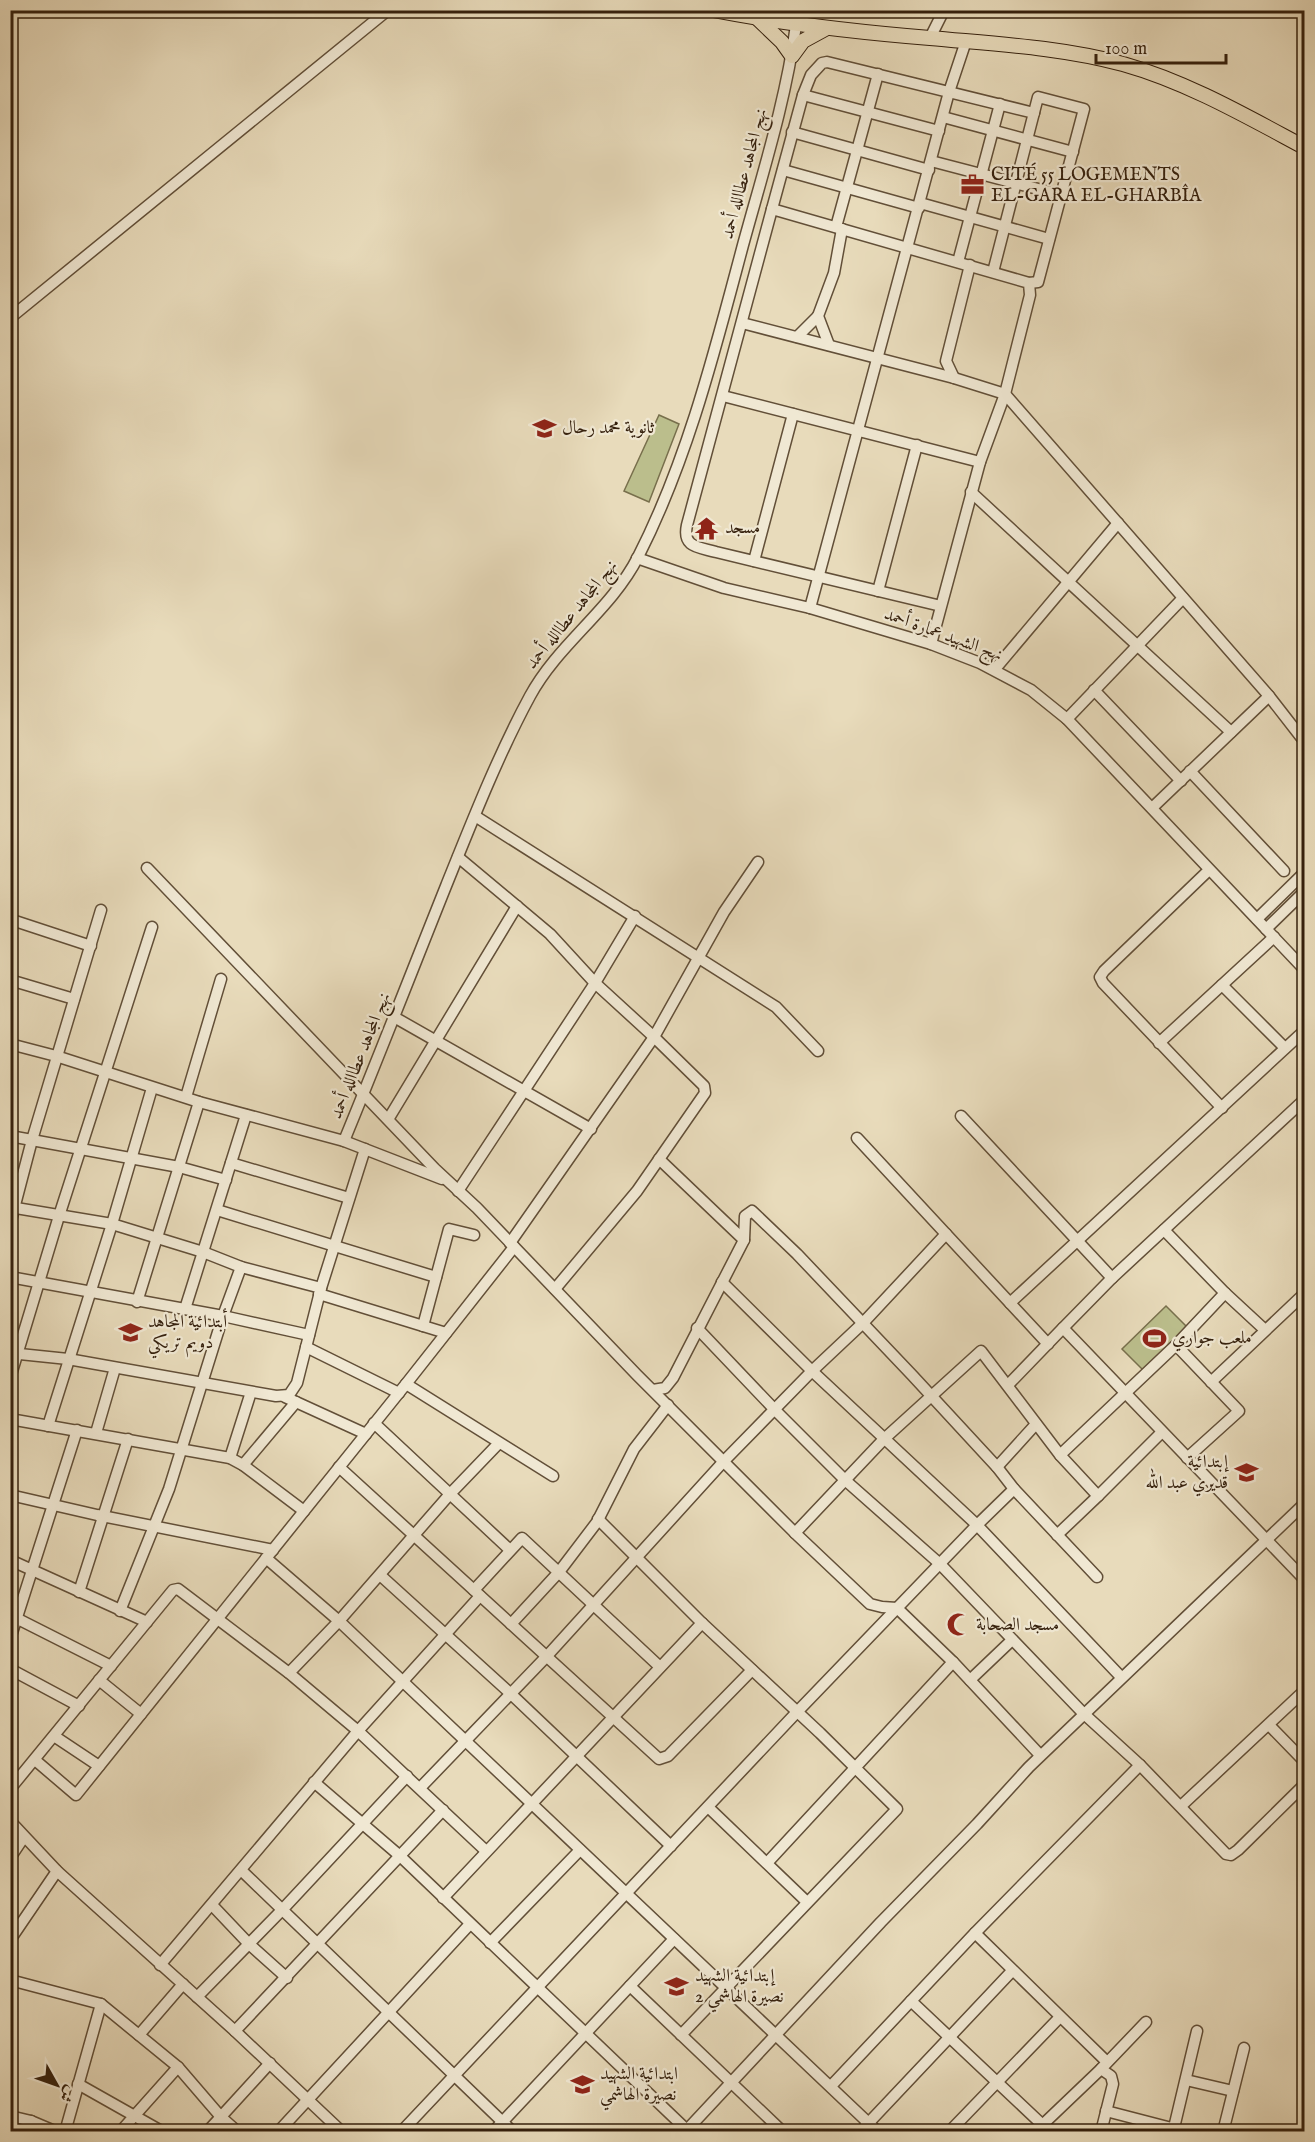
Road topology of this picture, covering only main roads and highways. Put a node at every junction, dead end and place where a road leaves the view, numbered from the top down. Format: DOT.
graph roads {
  1 [pos="713,10"];
  2 [pos="758,19"];
  3 [pos="828,28"];
  4 [pos="1305,147"];
  1 -- 2 [label="main road"];
  2 -- 3 [label="main road"];
  2 -- 3 [label="main road"];
  3 -- 4 [label="main road"];
}
